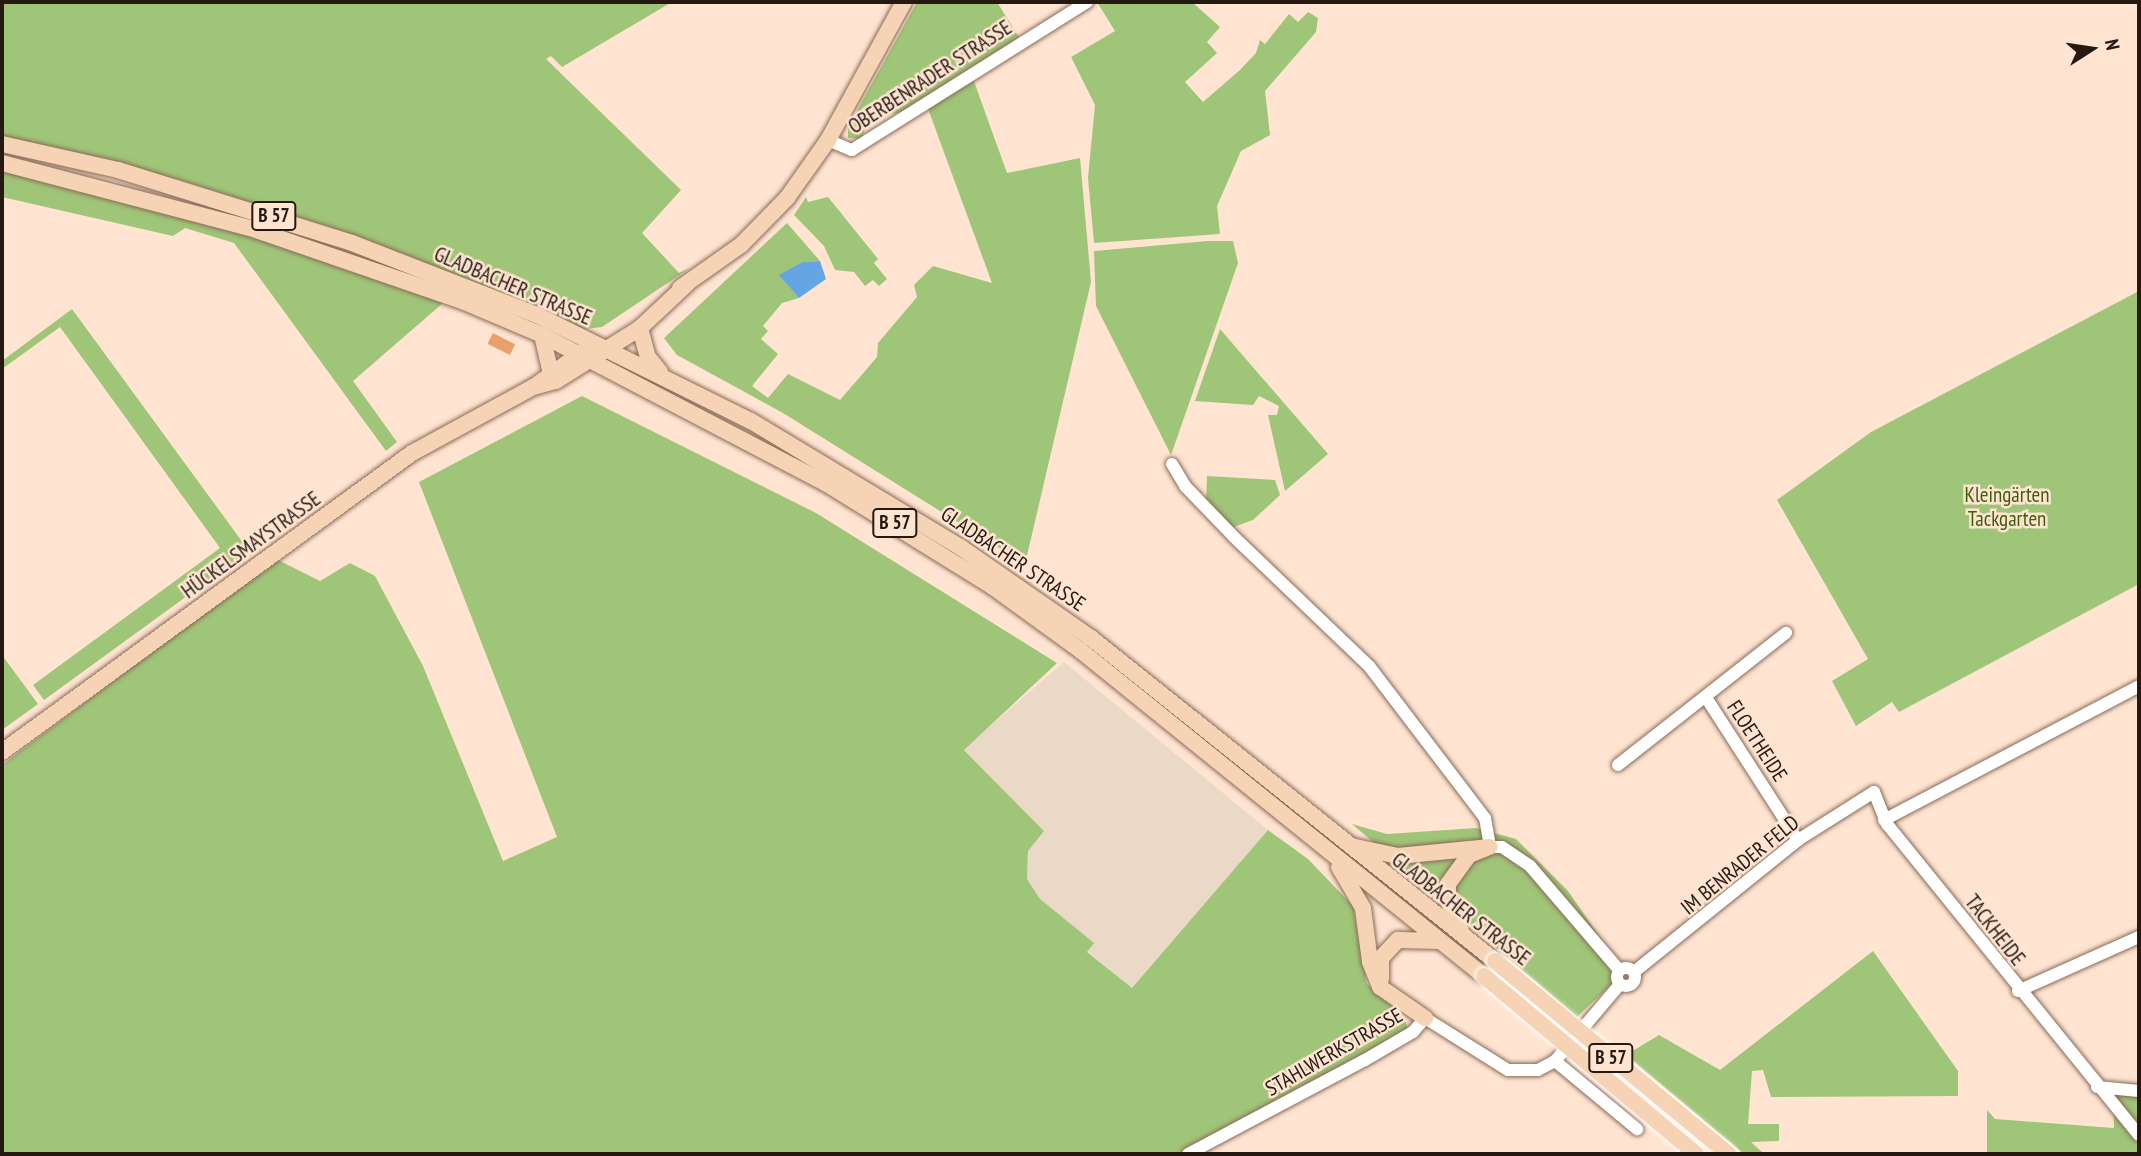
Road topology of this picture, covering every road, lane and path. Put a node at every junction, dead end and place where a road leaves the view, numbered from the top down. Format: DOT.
graph roads {
  1 [pos="904,2"];
  2 [pos="1087,2"];
  3 [pos="828,140"];
  4 [pos="2,144"];
  5 [pos="2,163"];
  6 [pos="687,284"];
  7 [pos="640,328"];
  8 [pos="542,335"];
  9 [pos="601,346"];
  10 [pos="584,357"];
  11 [pos="550,371"];
  12 [pos="663,376"];
  13 [pos="533,387"];
  14 [pos="1172,464"];
  15 [pos="1786,633"];
  16 [pos="2139,686"];
  17 [pos="1707,699"];
  18 [pos="2,752"];
  19 [pos="1618,765"];
  20 [pos="1874,792"];
  21 [pos="1884,820"];
  22 [pos="1798,840"];
  23 [pos="1490,847"];
  24 [pos="1337,850"];
  25 [pos="1463,937"];
  26 [pos="2139,937"];
  27 [pos="1441,941"];
  28 [pos="1619,970"];
  29 [pos="1633,972"];
  30 [pos="1620,984"];
  31 [pos="2018,991"];
  32 [pos="1387,995"];
  33 [pos="1425,1018"];
  34 [pos="1555,1061"];
  35 [pos="2097,1087"];
  36 [pos="2139,1091"];
  37 [pos="1637,1129"];
  38 [pos="2139,1135"];
  39 [pos="1188,1154"];
  40 [pos="1696,1154"];
  41 [pos="1728,1154"];
  1 -- 3 [label="main road, HÜCKELSMAYSTRASSE"];
  2 -- 3 [label="street, OBERBENRADER STRASSE"];
  3 -- 6 [label="main road, HÜCKELSMAYSTRASSE"];
  4 -- 9 [label="main road, GLADBACHER STRASSE / B 57"];
  5 -- 8 [label="main road, GLADBACHER STRASSE / B 57"];
  6 -- 7 [label="main road, HÜCKELSMAYSTRASSE"];
  6 -- 9 [label="main road, HÜCKELSMAYSTRASSE"];
  7 -- 9 [label="main road, HÜCKELSMAYSTRASSE"];
  7 -- 12 [label="main road"];
  8 -- 10 [label="main road, GLADBACHER STRASSE / B 57"];
  8 -- 11 [label="main road"];
  9 -- 10 [label="main road, HÜCKELSMAYSTRASSE"];
  9 -- 12 [label="main road, GLADBACHER STRASSE / B 57"];
  10 -- 11 [label="main road, HÜCKELSMAYSTRASSE"];
  10 -- 13 [label="main road, HÜCKELSMAYSTRASSE"];
  10 -- 24 [label="main road, GLADBACHER STRASSE / B 57"];
  11 -- 13 [label="main road, HÜCKELSMAYSTRASSE"];
  12 -- 24 [label="main road, GLADBACHER STRASSE / B 57"];
  13 -- 18 [label="main road, HÜCKELSMAYSTRASSE"];
  14 -- 23 [label="street"];
  15 -- 17 [label="street, FLOETHEIDE"];
  16 -- 21 [label="street"];
  17 -- 19 [label="street, FLOETHEIDE"];
  17 -- 22 [label="street, FLOETHEIDE"];
  20 -- 21 [label="street, TACKHEIDE"];
  20 -- 22 [label="street, IM BENRADER FELD"];
  21 -- 31 [label="street, TACKHEIDE"];
  22 -- 29 [label="street, IM BENRADER FELD"];
  23 -- 24 [label="main road"];
  23 -- 25 [label="main road"];
  23 -- 28 [label="street"];
  24 -- 25 [label="main road, GLADBACHER STRASSE / B 57"];
  24 -- 27 [label="main road, GLADBACHER STRASSE / B 57"];
  24 -- 32 [label="main road"];
  25 -- 41 [label="main road, GLADBACHER STRASSE / B 57, bridge"];
  26 -- 31 [label="street"];
  27 -- 32 [label="main road"];
  27 -- 40 [label="main road, GLADBACHER STRASSE / B 57, bridge"];
  28 -- 29 [label="street"];
  28 -- 30 [label="street"];
  29 -- 30 [label="street, IM BENRADER FELD"];
  30 -- 34 [label="street, STAHLWERKSTRASSE"];
  31 -- 35 [label="street, TACKHEIDE"];
  32 -- 33 [label="main road"];
  33 -- 34 [label="street, STAHLWERKSTRASSE"];
  33 -- 39 [label="street, STAHLWERKSTRASSE"];
  34 -- 37 [label="street"];
  35 -- 36 [label="street"];
  35 -- 38 [label="street, TACKHEIDE"];
}
